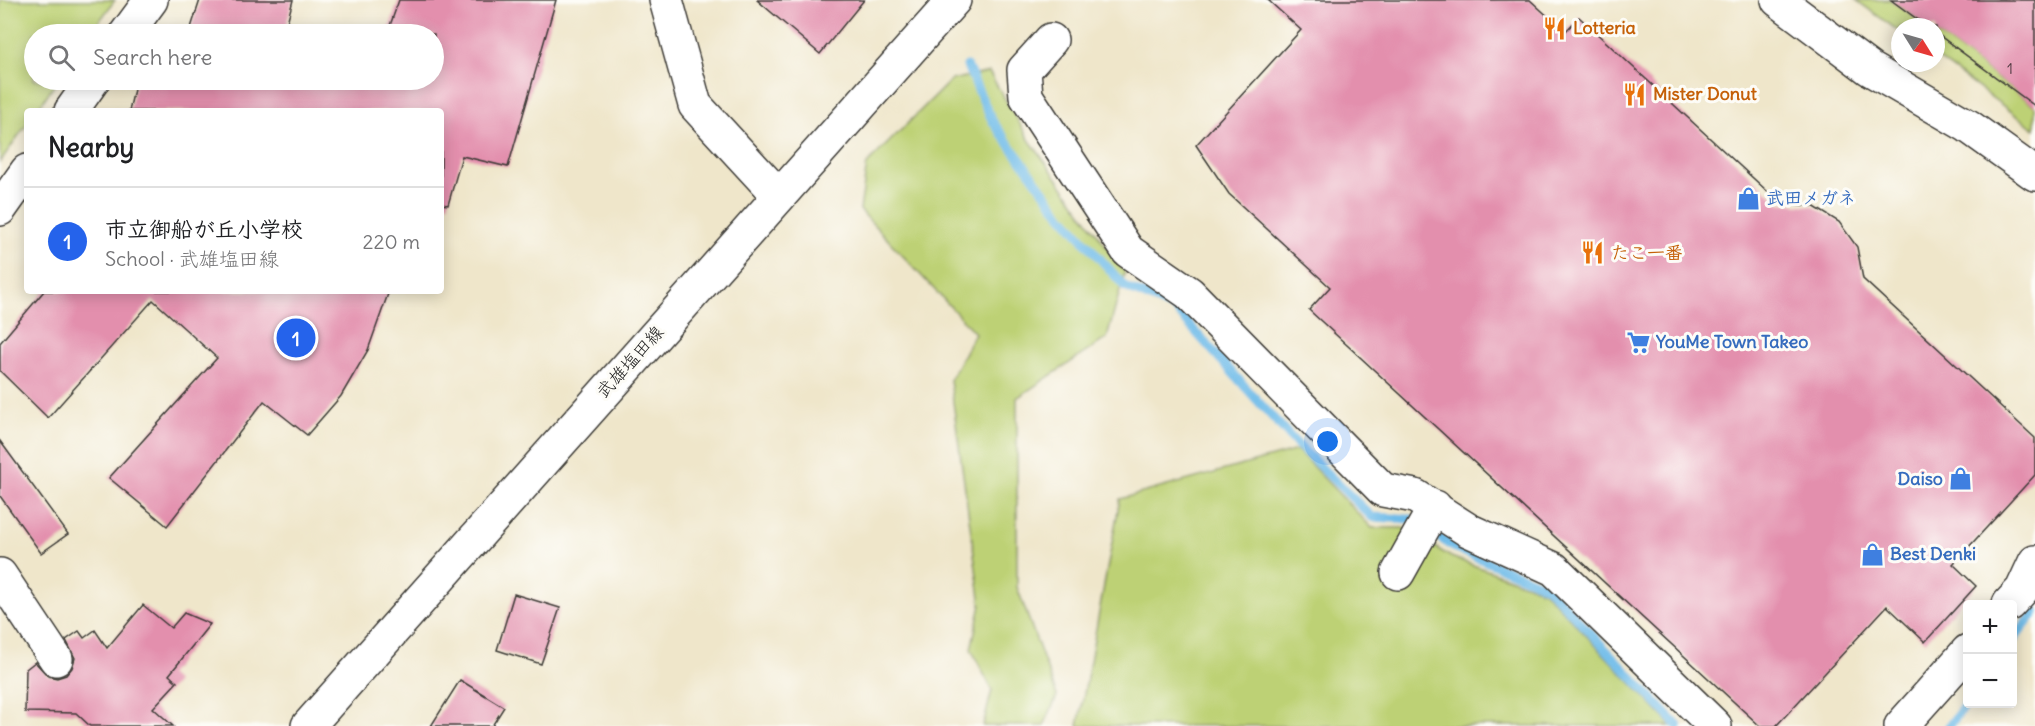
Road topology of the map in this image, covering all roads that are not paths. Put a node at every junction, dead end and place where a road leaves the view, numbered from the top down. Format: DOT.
graph roads {
  1 [pos="151,0"];
  2 [pos="666,0"];
  3 [pos="954,0"];
  4 [pos="1778,0"];
  5 [pos="133,24"];
  6 [pos="1050,40"];
  7 [pos="86,90"];
  8 [pos="73,108"];
  9 [pos="2035,174"];
  10 [pos="24,175"];
  11 [pos="778,195"];
  12 [pos="0,209"];
  13 [pos="1435,507"];
  14 [pos="2035,562"];
  15 [pos="1398,573"];
  16 [pos="0,575"];
  17 [pos="2013,600"];
  18 [pos="1965,654"];
  19 [pos="56,658"];
  20 [pos="308,726"];
  21 [pos="1715,726"];
  22 [pos="1901,726"];
  1 -- 5 [label="main road"];
  2 -- 11 [label="main road"];
  3 -- 11 [label="main road, 武雄塩田線"];
  4 -- 9 [label="main road"];
  6 -- 13 [label="main road"];
  7 -- 8 [label="main road"];
  10 -- 12 [label="main road"];
  11 -- 20 [label="main road, 武雄塩田線"];
  13 -- 15 [label="main road"];
  13 -- 21 [label="main road"];
  14 -- 17 [label="main road"];
  16 -- 19 [label="main road"];
  18 -- 22 [label="main road"];
}
